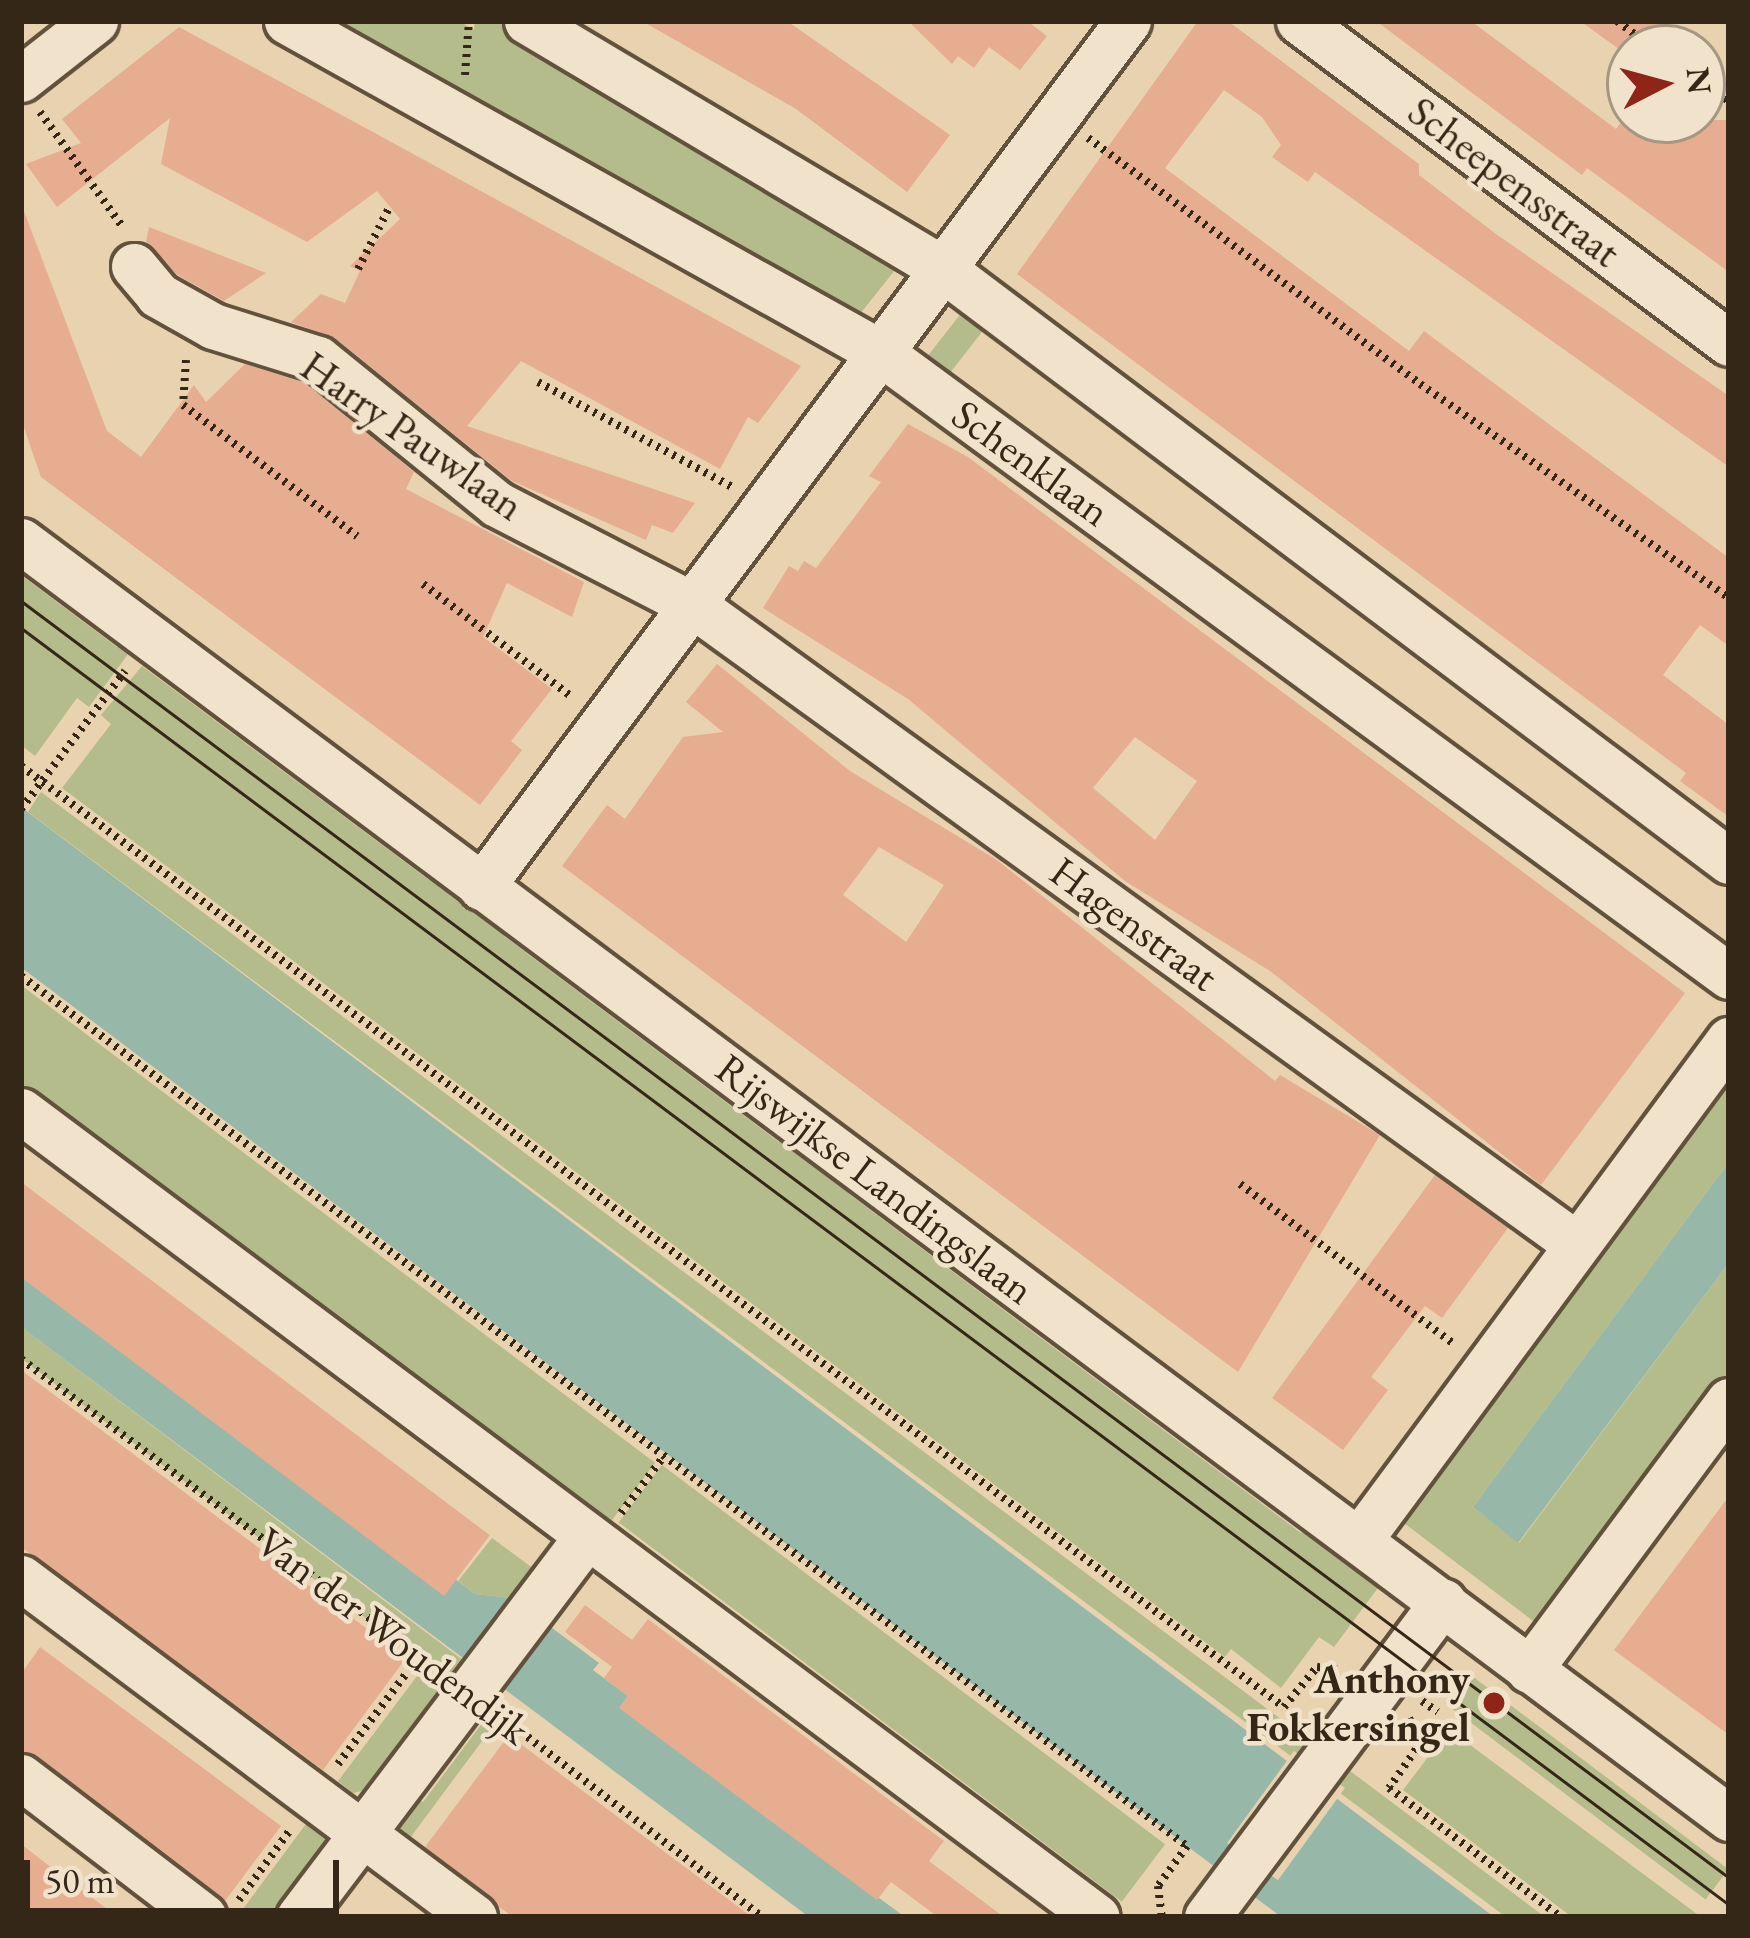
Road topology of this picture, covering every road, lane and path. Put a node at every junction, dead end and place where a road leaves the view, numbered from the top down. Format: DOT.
graph roads {
  1 [pos="95,21"];
  2 [pos="287,21"];
  3 [pos="527,21"];
  4 [pos="1128,21"];
  5 [pos="1299,21"];
  6 [pos="27,91"];
  7 [pos="1058,116"];
  8 [pos="389,208"];
  9 [pos="134,266"];
  10 [pos="358,269"];
  11 [pos="943,269"];
  12 [pos="189,313"];
  13 [pos="1729,343"];
  14 [pos="881,352"];
  15 [pos="538,382"];
  16 [pos="767,507"];
  17 [pos="357,536"];
  18 [pos="21,541"];
  19 [pos="423,584"];
  20 [pos="1729,598"];
  21 [pos="693,605"];
  22 [pos="151,638"];
  23 [pos="578,702"];
  24 [pos="21,766"];
  25 [pos="41,782"];
  26 [pos="21,808"];
  27 [pos="1729,861"];
  28 [pos="481,887"];
  29 [pos="21,976"];
  30 [pos="1729,976"];
  31 [pos="1729,1040"];
  32 [pos="21,1111"];
  33 [pos="1240,1184"];
  34 [pos="1576,1244"];
  35 [pos="1456,1346"];
  36 [pos="21,1359"];
  37 [pos="1729,1401"];
  38 [pos="664,1456"];
  39 [pos="592,1539"];
  40 [pos="1360,1539"];
  41 [pos="21,1578"];
  42 [pos="1443,1601"];
  43 [pos="1529,1670"];
  44 [pos="1388,1675"];
  45 [pos="470,1689"];
  46 [pos="21,1777"];
  47 [pos="1729,1818"];
  48 [pos="362,1833"];
  49 [pos="204,1917"];
  50 [pos="299,1917"];
  51 [pos="474,1917"];
  52 [pos="762,1917"];
  53 [pos="1097,1917"];
  54 [pos="1162,1917"];
  55 [pos="1208,1917"];
  56 [pos="1561,1917"];
  1 -- 6 [label="street"];
  2 -- 14 [label="street, Schenklaan"];
  3 -- 11 [label="street"];
  4 -- 7 [label="street"];
  5 -- 13 [label="street, Scheepensstraat"];
  6 -- 9 [label="path"];
  7 -- 11 [label="street"];
  7 -- 20 [label="path"];
  8 -- 10 [label="path"];
  9 -- 12 [label="street, Harry Pauwlaan"];
  11 -- 14 [label="street"];
  11 -- 27 [label="street"];
  12 -- 17 [label="path"];
  12 -- 21 [label="street, Harry Pauwlaan"];
  14 -- 16 [label="street"];
  14 -- 30 [label="street, Schenklaan"];
  15 -- 16 [label="path"];
  16 -- 21 [label="street"];
  18 -- 22 [label="street, Rijswijkse Landingslaan"];
  19 -- 23 [label="path"];
  21 -- 28 [label="street"];
  21 -- 34 [label="street, Hagenstraat"];
  22 -- 25 [label="path"];
  22 -- 28 [label="street, Rijswijkse Landingslaan"];
  24 -- 25 [label="path"];
  25 -- 26 [label="path"];
  25 -- 44 [label="path"];
  28 -- 40 [label="street, Rijswijkse Landingslaan"];
  29 -- 38 [label="path"];
  31 -- 34 [label="street"];
  32 -- 39 [label="street"];
  33 -- 35 [label="path"];
  34 -- 40 [label="street"];
  36 -- 45 [label="path, Van der Woudendijk"];
  37 -- 43 [label="street"];
  38 -- 39 [label="path"];
  38 -- 54 [label="path"];
  39 -- 45 [label="street"];
  39 -- 53 [label="street"];
  40 -- 42 [label="street, Rijswijkse Landingslaan"];
  41 -- 48 [label="street"];
  42 -- 43 [label="street, Rijswijkse Landingslaan"];
  42 -- 44 [label="street"];
  43 -- 47 [label="street, Rijswijkse Landingslaan"];
  44 -- 55 [label="street"];
  44 -- 56 [label="path"];
  45 -- 48 [label="street"];
  45 -- 52 [label="path, Van der Woudendijk"];
  46 -- 49 [label="street"];
  48 -- 50 [label="street"];
  48 -- 51 [label="street"];
}
